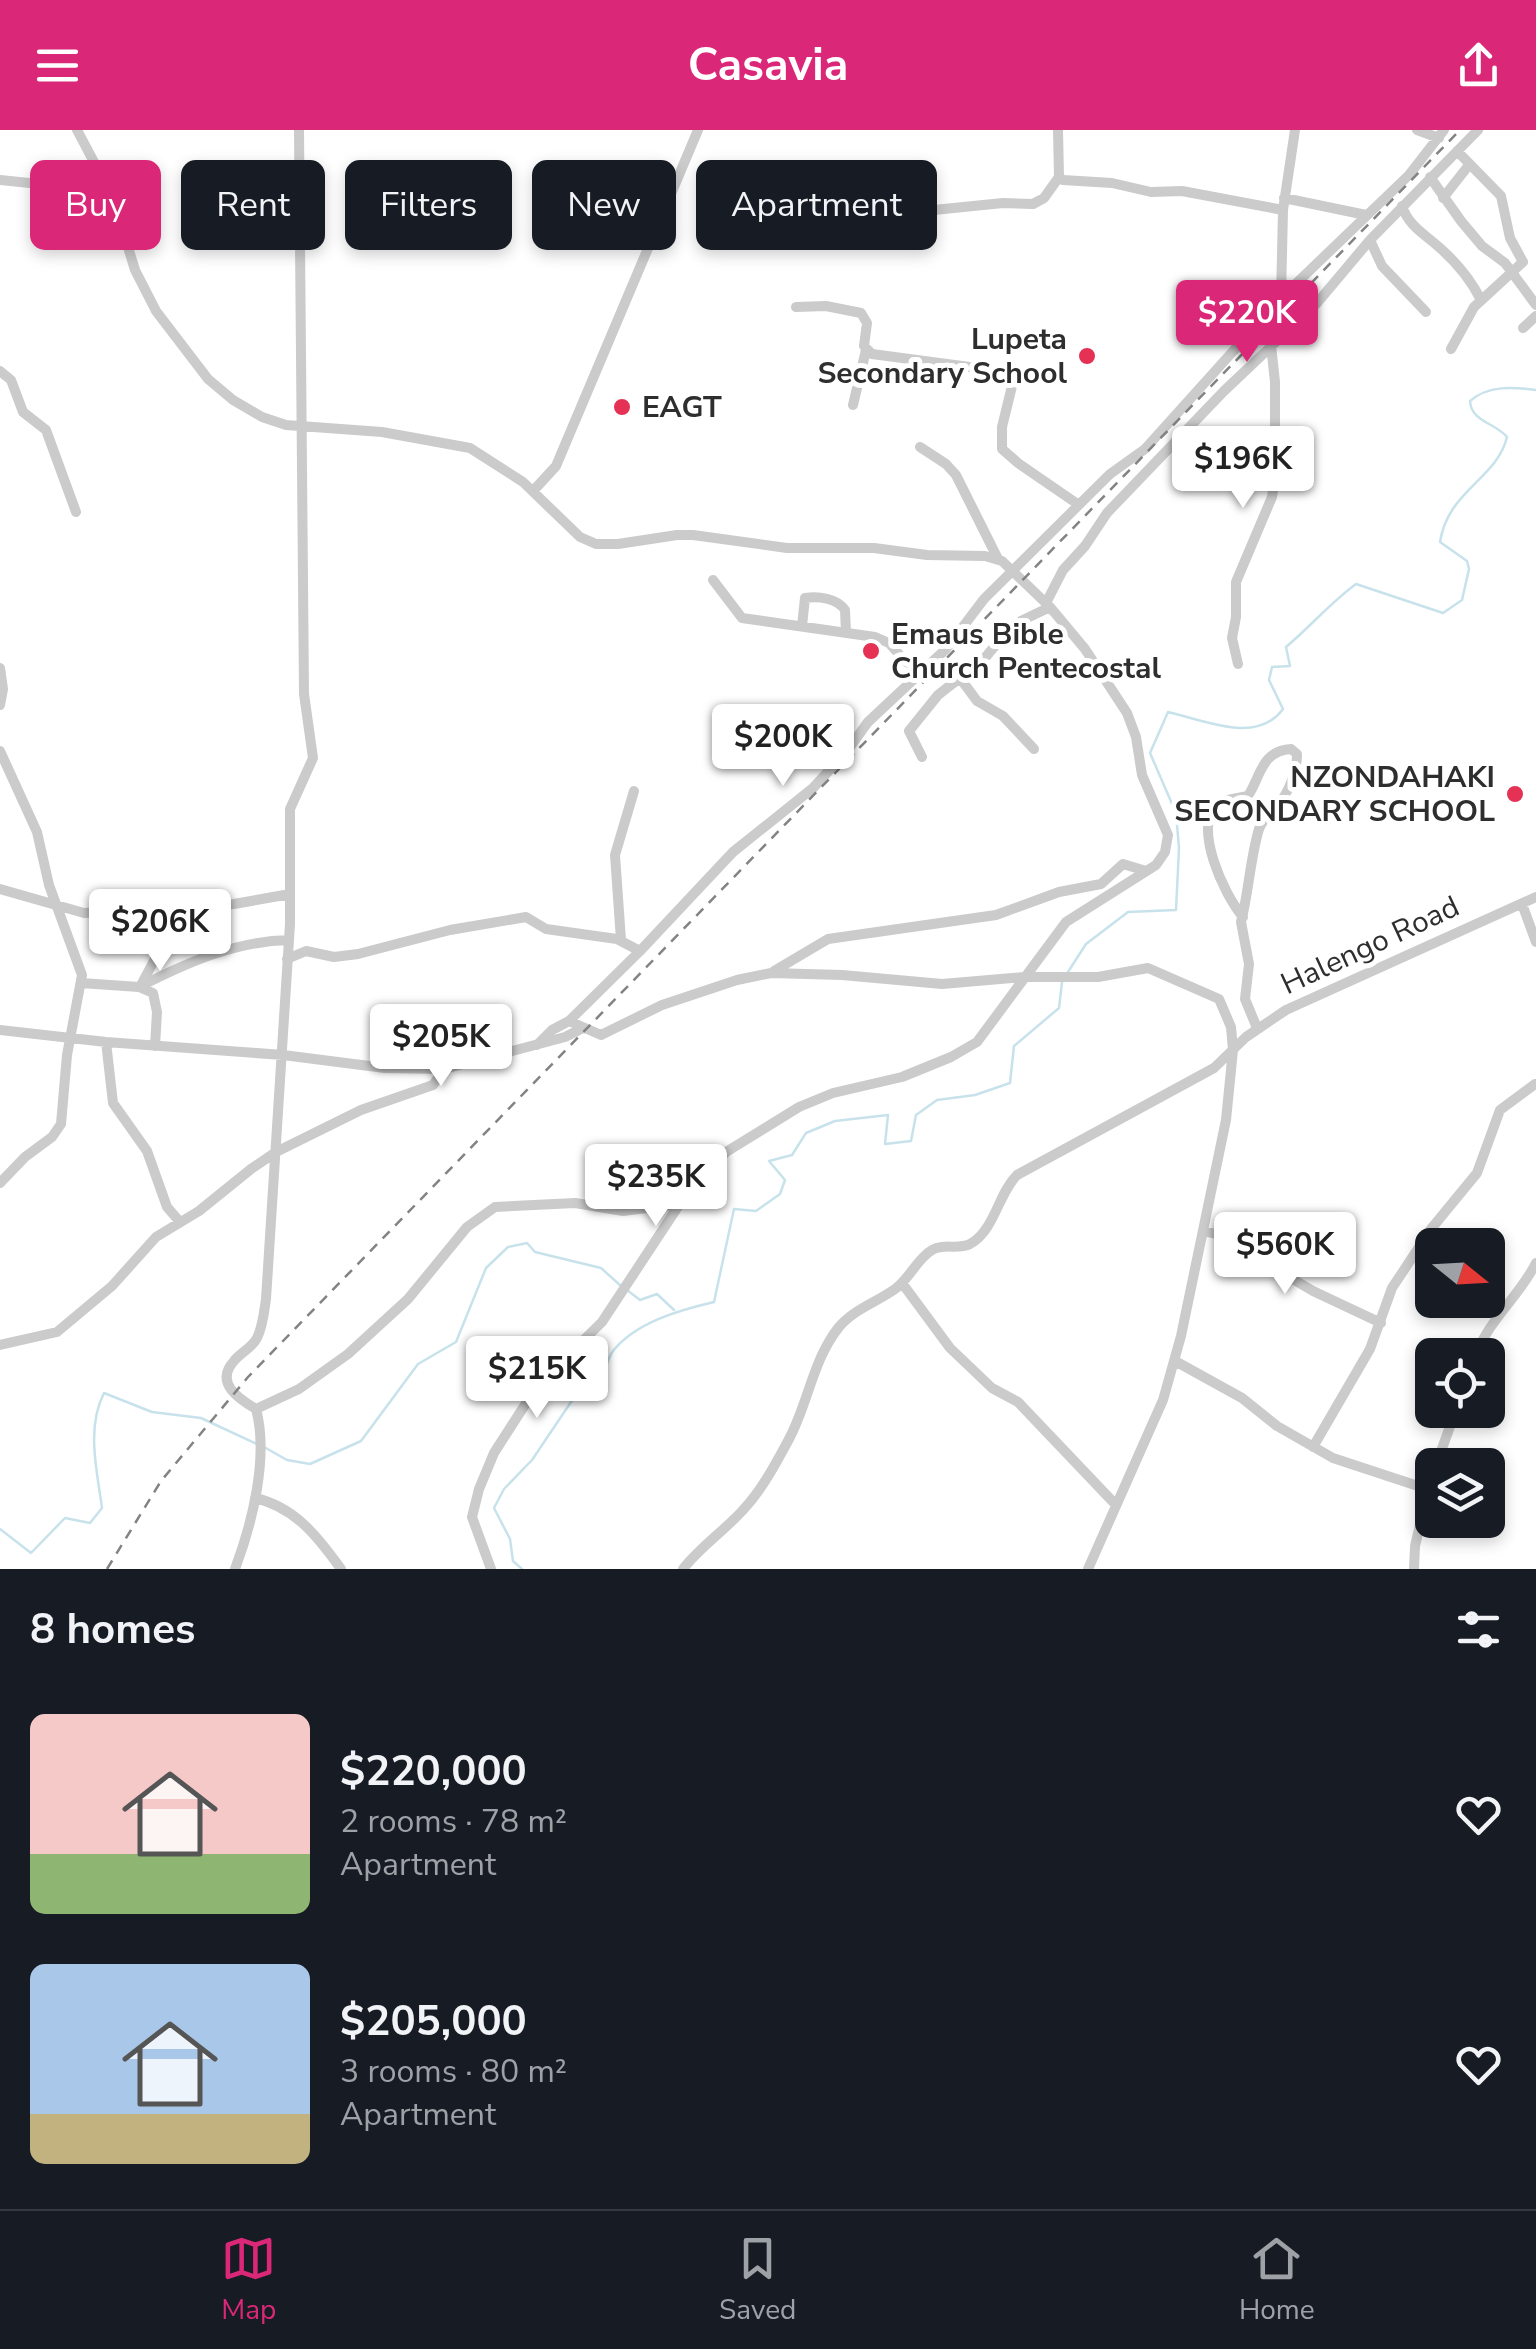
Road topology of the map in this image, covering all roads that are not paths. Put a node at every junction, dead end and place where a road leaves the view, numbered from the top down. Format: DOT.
graph roads {
  1 [pos="78,130"];
  2 [pos="299,130"];
  3 [pos="698,130"];
  4 [pos="1058,130"];
  5 [pos="1295,130"];
  6 [pos="1416,130"];
  7 [pos="1478,130"];
  8 [pos="1442,134"];
  9 [pos="1457,151"];
  10 [pos="93,160"];
  11 [pos="1469,165"];
  12 [pos="1059,177"];
  13 [pos="1430,177"];
  14 [pos="0,180"];
  15 [pos="30,184"];
  16 [pos="1443,198"];
  17 [pos="1284,204"];
  18 [pos="1402,206"];
  19 [pos="937,210"];
  20 [pos="1366,215"];
  21 [pos="1370,240"];
  22 [pos="130,250"];
  23 [pos="1514,274"];
  24 [pos="1281,298"];
  25 [pos="1481,300"];
  26 [pos="1536,306"];
  27 [pos="796,307"];
  28 [pos="1426,312"];
  29 [pos="1536,316"];
  30 [pos="1522,328"];
  31 [pos="1271,346"];
  32 [pos="1451,349"];
  33 [pos="866,350"];
  34 [pos="0,371"];
  35 [pos="853,405"];
  36 [pos="302,426"];
  37 [pos="920,447"];
  38 [pos="534,490"];
  39 [pos="1080,505"];
  40 [pos="76,512"];
  41 [pos="998,559"];
  42 [pos="1013,571"];
  43 [pos="713,580"];
  44 [pos="1048,605"];
  45 [pos="802,626"];
  46 [pos="846,632"];
  47 [pos="1238,664"];
  48 [pos="0,668"];
  49 [pos="924,668"];
  50 [pos="960,678"];
  51 [pos="0,705"];
  52 [pos="1034,749"];
  53 [pos="0,752"];
  54 [pos="922,757"];
  55 [pos="634,791"];
  56 [pos="1147,871"];
  57 [pos="0,889"];
  58 [pos="290,894"];
  59 [pos="1536,897"];
  60 [pos="1522,904"];
  61 [pos="58,908"];
  62 [pos="154,909"];
  63 [pos="1243,916"];
  64 [pos="288,940"];
  65 [pos="620,940"];
  66 [pos="1536,942"];
  67 [pos="640,951"];
  68 [pos="287,959"];
  69 [pos="771,973"];
  70 [pos="1029,976"];
  71 [pos="81,984"];
  72 [pos="140,988"];
  73 [pos="568,1021"];
  74 [pos="583,1028"];
  75 [pos="1257,1028"];
  76 [pos="0,1030"];
  77 [pos="70,1038"];
  78 [pos="106,1042"];
  79 [pos="536,1045"];
  80 [pos="155,1046"];
  81 [pos="1234,1050"];
  82 [pos="282,1054"];
  83 [pos="444,1069"];
  84 [pos="1536,1083"];
  85 [pos="276,1152"];
  86 [pos="2,1178"];
  87 [pos="685,1196"];
  88 [pos="180,1222"];
  89 [pos="1203,1231"];
  90 [pos="1536,1263"];
  91 [pos="902,1282"];
  92 [pos="1381,1323"];
  93 [pos="1484,1338"];
  94 [pos="0,1346"];
  95 [pos="1175,1361"];
  96 [pos="256,1409"];
  97 [pos="1313,1447"];
  98 [pos="1415,1485"];
  99 [pos="255,1498"];
  100 [pos="1116,1504"];
  101 [pos="1417,1538"];
  102 [pos="1091,1568"];
  103 [pos="234,1569"];
  104 [pos="341,1569"];
  105 [pos="491,1569"];
  106 [pos="682,1569"];
  107 [pos="1414,1569"];
  1 -- 10 [label="street"];
  2 -- 36 [label="street"];
  3 -- 38 [label="street"];
  4 -- 12 [label="street"];
  5 -- 17 [label="street"];
  6 -- 8 [label="street"];
  7 -- 9 [label="street"];
  8 -- 20 [label="street"];
  9 -- 11 [label="street"];
  9 -- 13 [label="street"];
  11 -- 16 [label="street"];
  11 -- 23 [label="street"];
  12 -- 17 [label="street"];
  12 -- 19 [label="street"];
  13 -- 16 [label="street"];
  13 -- 18 [label="street"];
  14 -- 15 [label="street"];
  16 -- 23 [label="street"];
  17 -- 20 [label="street"];
  17 -- 24 [label="street"];
  18 -- 21 [label="street"];
  18 -- 25 [label="street"];
  20 -- 24 [label="street"];
  21 -- 28 [label="street"];
  21 -- 31 [label="street"];
  22 -- 36 [label="street"];
  23 -- 25 [label="street"];
  23 -- 26 [label="street"];
  24 -- 39 [label="street"];
  25 -- 32 [label="street"];
  27 -- 33 [label="street"];
  29 -- 30 [label="street"];
  31 -- 44 [label="street"];
  31 -- 47 [label="street"];
  33 -- 35 [label="street"];
  33 -- 39 [label="street"];
  34 -- 40 [label="street"];
  36 -- 38 [label="street"];
  36 -- 58 [label="street"];
  37 -- 41 [label="street"];
  38 -- 41 [label="street"];
  39 -- 42 [label="street"];
  41 -- 42 [label="street"];
  42 -- 44 [label="street"];
  42 -- 49 [label="street"];
  43 -- 45 [label="street"];
  44 -- 50 [label="street"];
  44 -- 56 [label="street"];
  45 -- 46 [label="street"];
  45 -- 46 [label="street"];
  46 -- 49 [label="street"];
  48 -- 51 [label="street"];
  49 -- 67 [label="street"];
  50 -- 52 [label="street"];
  50 -- 54 [label="street"];
  53 -- 61 [label="street"];
  55 -- 65 [label="street"];
  56 -- 69 [label="street"];
  56 -- 70 [label="street"];
  57 -- 61 [label="street"];
  58 -- 62 [label="street"];
  58 -- 64 [label="street"];
  59 -- 60 [label="street, Halengo Road"];
  60 -- 66 [label="street"];
  60 -- 75 [label="street, Halengo Road"];
  61 -- 62 [label="street"];
  61 -- 71 [label="street"];
  62 -- 72 [label="street"];
  63 -- 63 [label="street"];
  63 -- 75 [label="street"];
  64 -- 68 [label="street"];
  64 -- 72 [label="street"];
  65 -- 67 [label="street"];
  65 -- 68 [label="street"];
  67 -- 73 [label="street"];
  68 -- 82 [label="street"];
  69 -- 70 [label="street"];
  69 -- 74 [label="street"];
  70 -- 81 [label="street"];
  70 -- 87 [label="street"];
  71 -- 72 [label="street"];
  71 -- 77 [label="street"];
  72 -- 80 [label="street"];
  73 -- 74 [label="street"];
  73 -- 79 [label="street"];
  74 -- 79 [label="street"];
  75 -- 81 [label="street, Halengo Road"];
  76 -- 77 [label="street"];
  77 -- 78 [label="street"];
  77 -- 86 [label="street"];
  78 -- 80 [label="street"];
  78 -- 88 [label="street"];
  79 -- 83 [label="street"];
  80 -- 82 [label="street"];
  81 -- 89 [label="street"];
  81 -- 91 [label="street, Halengo Road"];
  82 -- 83 [label="street"];
  82 -- 85 [label="street"];
  83 -- 85 [label="street"];
  84 -- 92 [label="street"];
  85 -- 88 [label="street"];
  85 -- 96 [label="street"];
  87 -- 96 [label="street"];
  87 -- 105 [label="street"];
  88 -- 94 [label="street"];
  89 -- 92 [label="street"];
  89 -- 95 [label="street"];
  90 -- 93 [label="street"];
  91 -- 100 [label="street"];
  91 -- 106 [label="street, Halengo Road"];
  92 -- 97 [label="street"];
  95 -- 97 [label="street"];
  95 -- 100 [label="street"];
  96 -- 99 [label="street"];
  97 -- 98 [label="street"];
  99 -- 103 [label="street"];
  99 -- 104 [label="street"];
  100 -- 102 [label="street"];
  101 -- 107 [label="street"];
}
